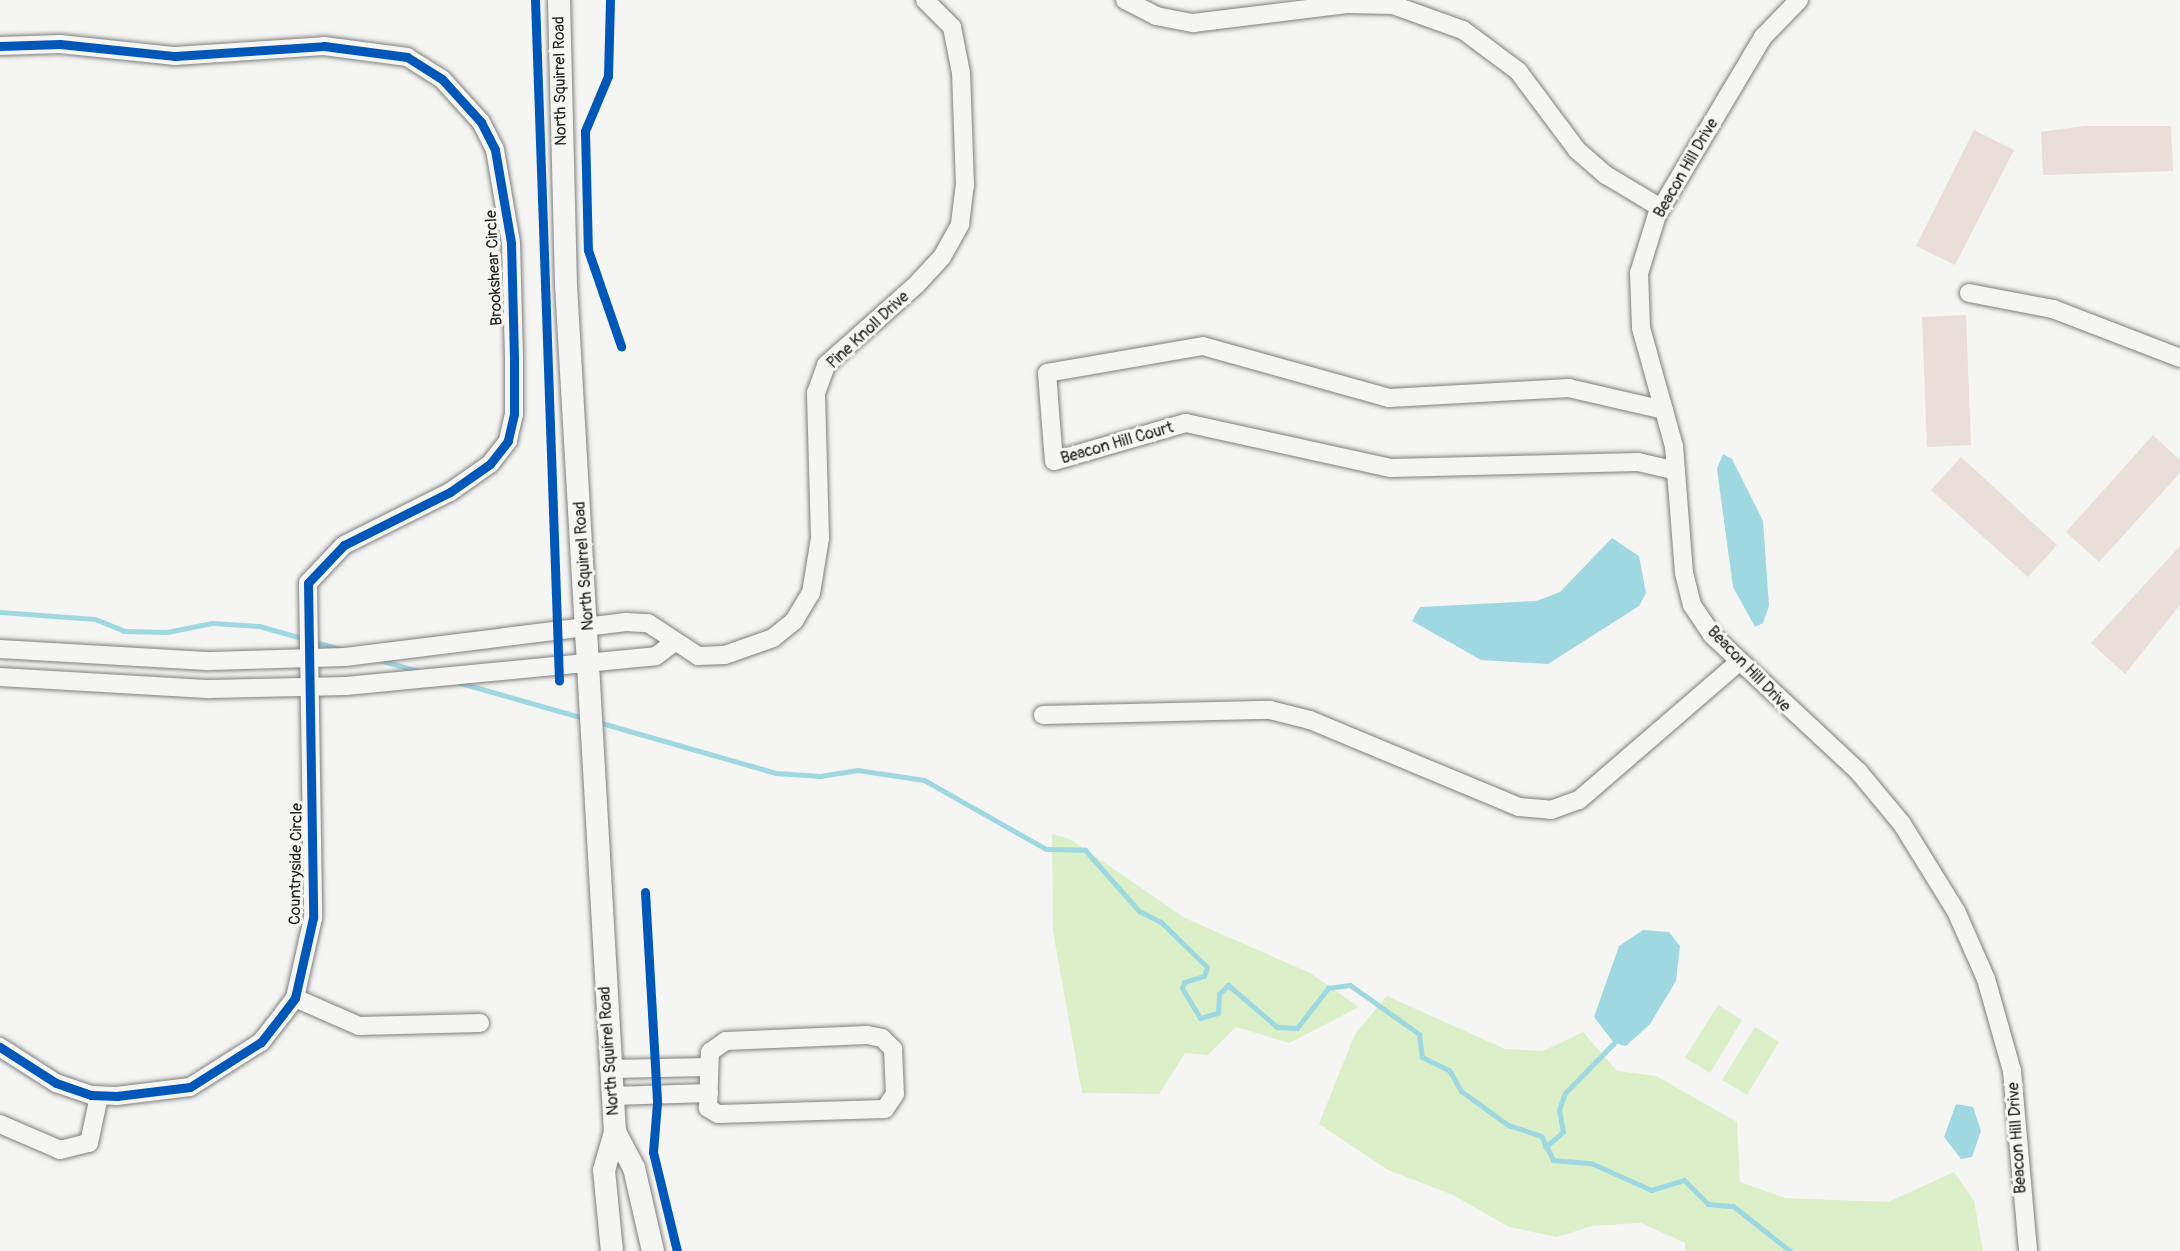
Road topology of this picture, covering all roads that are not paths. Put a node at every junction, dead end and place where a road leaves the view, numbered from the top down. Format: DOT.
graph roads {
  1 [pos="559,0"];
  2 [pos="925,0"];
  3 [pos="1125,0"];
  4 [pos="1799,0"];
  5 [pos="1394,2"];
  6 [pos="1288,7"];
  7 [pos="0,46"];
  8 [pos="1661,208"];
  9 [pos="1969,293"];
  10 [pos="2180,358"];
  11 [pos="1664,410"];
  12 [pos="1676,471"];
  13 [pos="588,624"];
  14 [pos="673,643"];
  15 [pos="0,649"];
  16 [pos="590,661"];
  17 [pos="1739,662"];
  18 [pos="307,673"];
  19 [pos="0,677"];
  20 [pos="1043,715"];
  21 [pos="294,998"];
  22 [pos="480,1023"];
  23 [pos="0,1047"];
  24 [pos="708,1067"];
  25 [pos="610,1069"];
  26 [pos="709,1093"];
  27 [pos="99,1096"];
  28 [pos="612,1096"];
  29 [pos="0,1124"];
  30 [pos="615,1132"];
  31 [pos="609,1225"];
  32 [pos="647,1228"];
  33 [pos="612,1251"];
  34 [pos="652,1251"];
  35 [pos="2028,1251"];
  1 -- 13 [label="street, North Squirrel Road"];
  2 -- 14 [label="street, Pine Knoll Drive"];
  3 -- 6 [label="street"];
  4 -- 8 [label="street, Beacon Hill Drive"];
  5 -- 6 [label="street"];
  5 -- 8 [label="street"];
  7 -- 18 [label="street, Brookshear Circle"];
  8 -- 11 [label="street, Beacon Hill Drive"];
  9 -- 10 [label="street"];
  11 -- 12 [label="street, Beacon Hill Drive"];
  11 -- 12 [label="street, Beacon Hill Court"];
  12 -- 17 [label="street, Beacon Hill Drive"];
  13 -- 14 [label="street, Pine Knoll Drive"];
  13 -- 16 [label="street, North Squirrel Road"];
  13 -- 18 [label="street"];
  14 -- 16 [label="street"];
  15 -- 18 [label="street"];
  16 -- 18 [label="street"];
  16 -- 25 [label="street, North Squirrel Road"];
  17 -- 20 [label="street"];
  17 -- 35 [label="street, Beacon Hill Drive"];
  18 -- 19 [label="street"];
  18 -- 21 [label="street, Countryside Circle"];
  21 -- 22 [label="street"];
  21 -- 27 [label="street, Countryside Circle"];
  23 -- 27 [label="street, Countryside Circle"];
  24 -- 25 [label="street"];
  24 -- 26 [label="street"];
  24 -- 26 [label="street"];
  25 -- 28 [label="street, North Squirrel Road"];
  26 -- 28 [label="street"];
  27 -- 29 [label="street"];
  28 -- 30 [label="street, North Squirrel Road"];
  30 -- 31 [label="street, North Squirrel Road"];
  30 -- 32 [label="street, North Squirrel Road"];
  31 -- 32 [label="street"];
  31 -- 33 [label="street, North Squirrel Road"];
  32 -- 34 [label="street, North Squirrel Road"];
}
